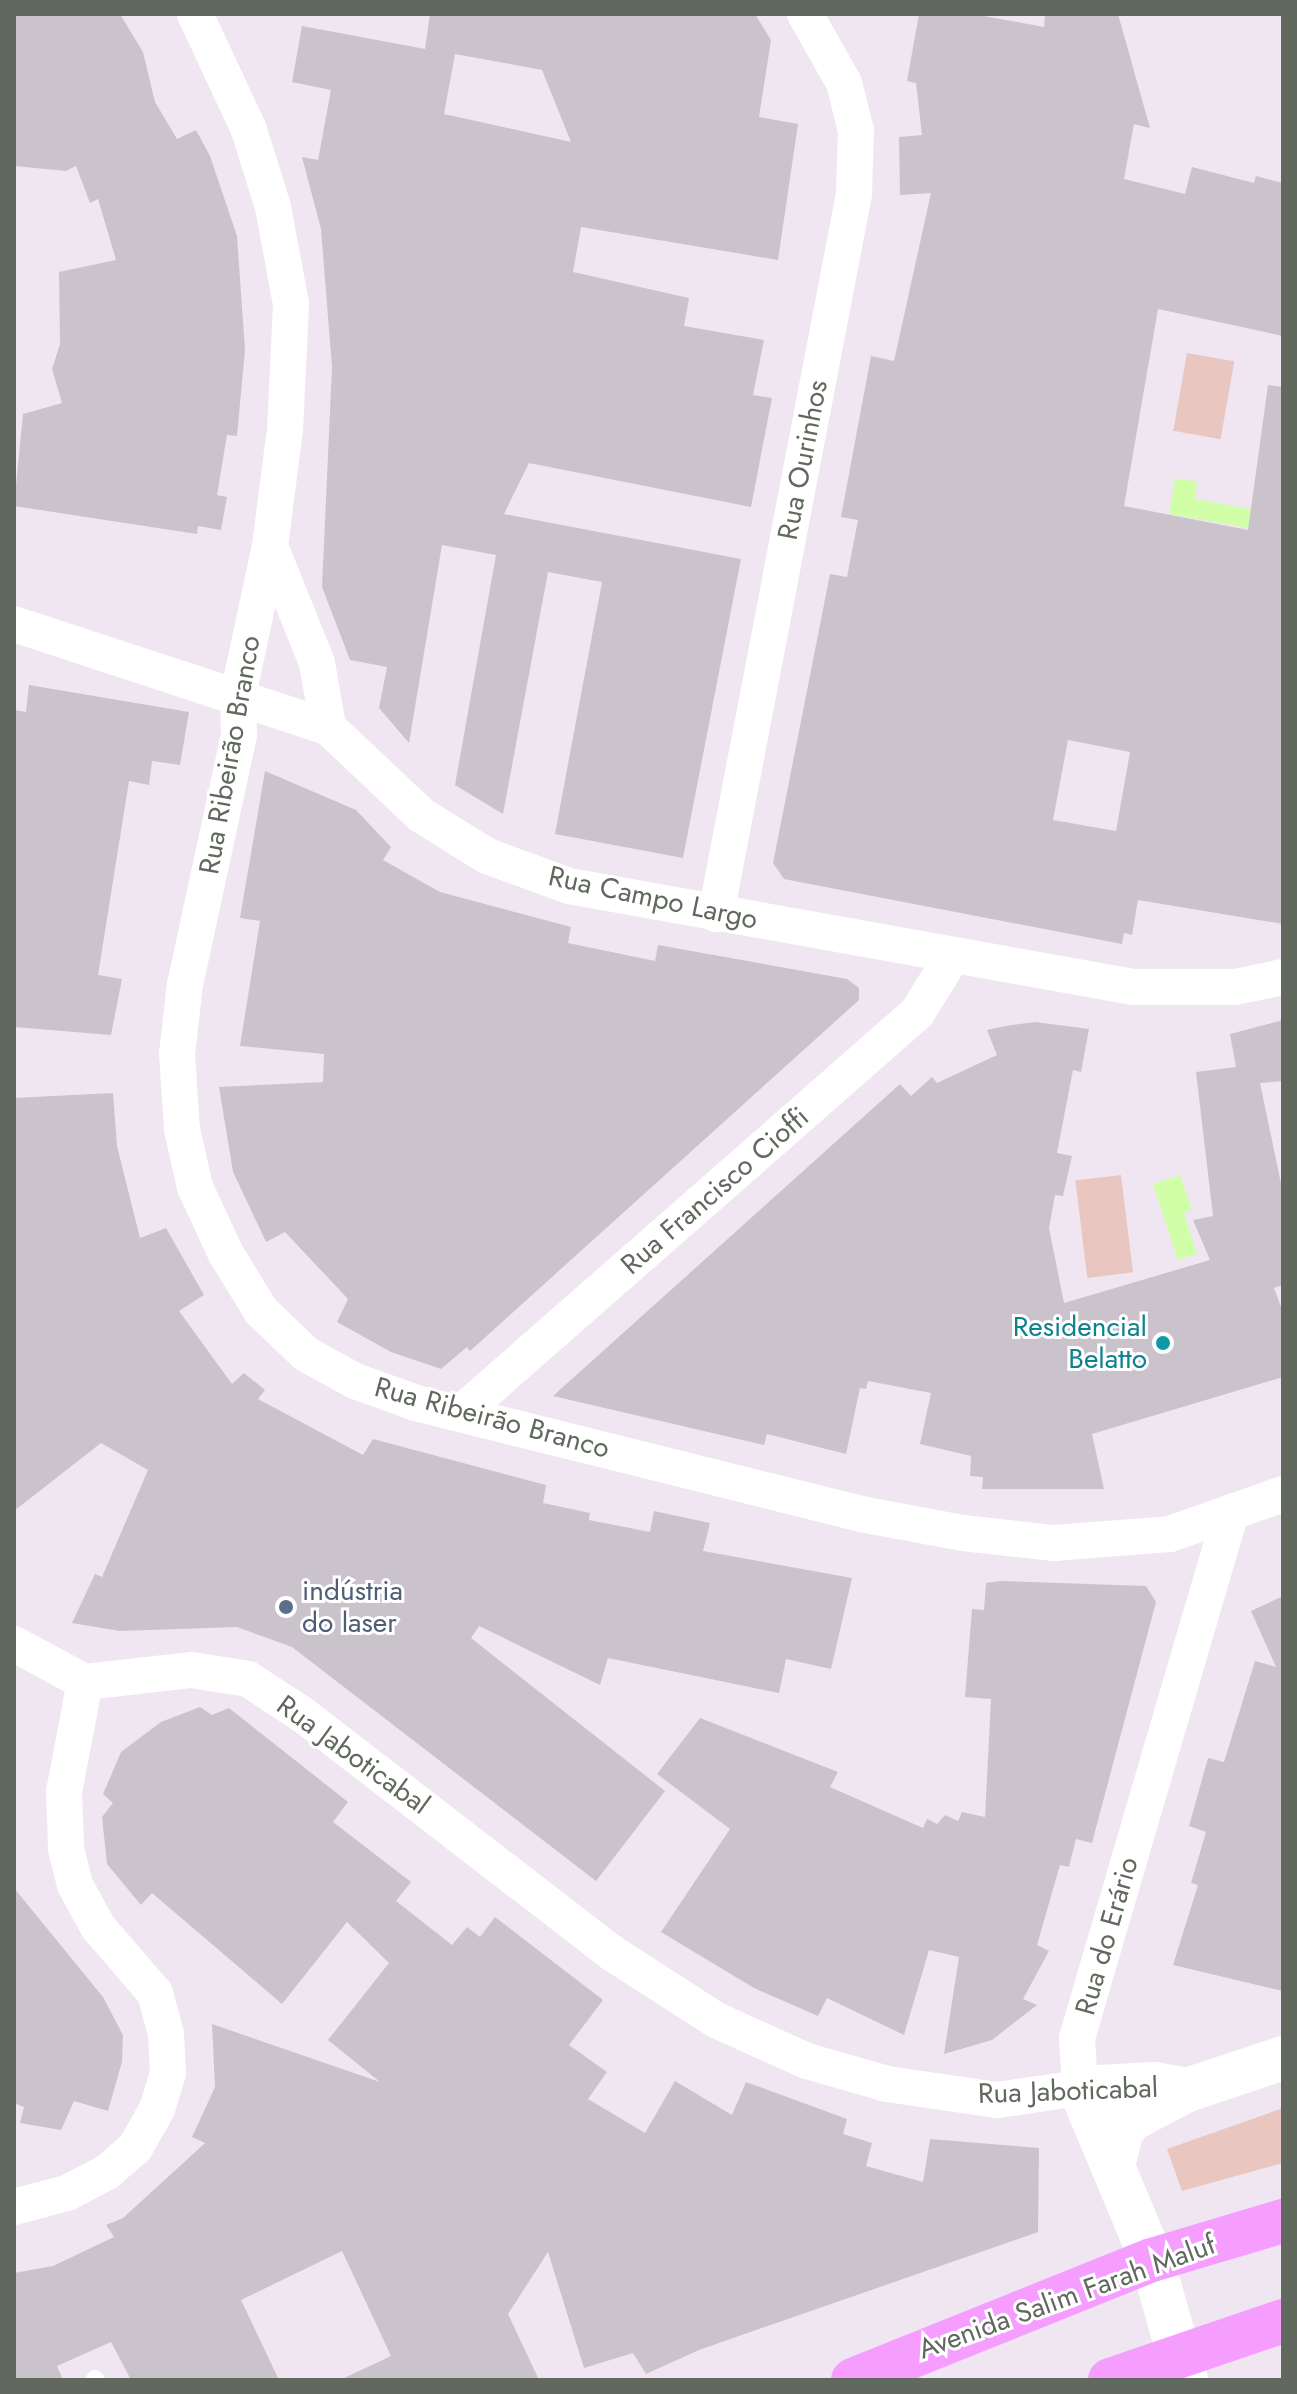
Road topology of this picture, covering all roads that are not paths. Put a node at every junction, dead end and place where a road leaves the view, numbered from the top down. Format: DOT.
graph roads {
  1 [pos="195,14"];
  2 [pos="805,14"];
  3 [pos="270,546"];
  4 [pos="14,624"];
  5 [pos="238,695"];
  6 [pos="328,727"];
  7 [pos="716,914"];
  8 [pos="953,955"];
  9 [pos="1283,977"];
  10 [pos="461,1413"];
  11 [pos="1283,1494"];
  12 [pos="1231,1512"];
  13 [pos="14,1644"];
  14 [pos="85,1682"];
  15 [pos="1283,2058"];
  16 [pos="1080,2088"];
  17 [pos="1187,2090"];
  18 [pos="1113,2167"];
  19 [pos="14,2207"];
  20 [pos="1283,2221"];
  21 [pos="1152,2260"];
  22 [pos="1283,2321"];
  23 [pos="1182,2368"];
  24 [pos="853,2380"];
  25 [pos="1110,2380"];
  1 -- 3 [label="street"];
  2 -- 7 [label="street, Rua Ourinhos"];
  3 -- 5 [label="street, Rua Ribeirão Branco"];
  3 -- 6 [label="street"];
  4 -- 5 [label="street"];
  5 -- 6 [label="street"];
  5 -- 10 [label="street, Rua Ribeirão Branco"];
  6 -- 7 [label="street, Rua Campo Largo"];
  7 -- 8 [label="street, Rua Campo Largo"];
  8 -- 9 [label="street, Rua Campo Largo"];
  8 -- 10 [label="street, Rua Francisco Cioffi"];
  10 -- 12 [label="street, Rua Ribeirão Branco"];
  11 -- 12 [label="street, Rua Ribeirão Branco"];
  12 -- 16 [label="street, Rua do Erário"];
  13 -- 14 [label="street"];
  14 -- 16 [label="street, Rua Jaboticabal"];
  14 -- 19 [label="street"];
  15 -- 17 [label="street, Rua Jaboticabal"];
  16 -- 17 [label="street, Rua Jaboticabal"];
  16 -- 18 [label="street, Rua do Erário"];
  17 -- 18 [label="street, Rua Jaboticabal"];
  18 -- 21 [label="street, Rua do Erário"];
  20 -- 21 [label="highway, Avenida Salim Farah Maluf"];
  21 -- 23 [label="street, Rua do Erário"];
  21 -- 24 [label="highway, Avenida Salim Farah Maluf"];
  22 -- 23 [label="highway"];
  23 -- 25 [label="highway"];
}
